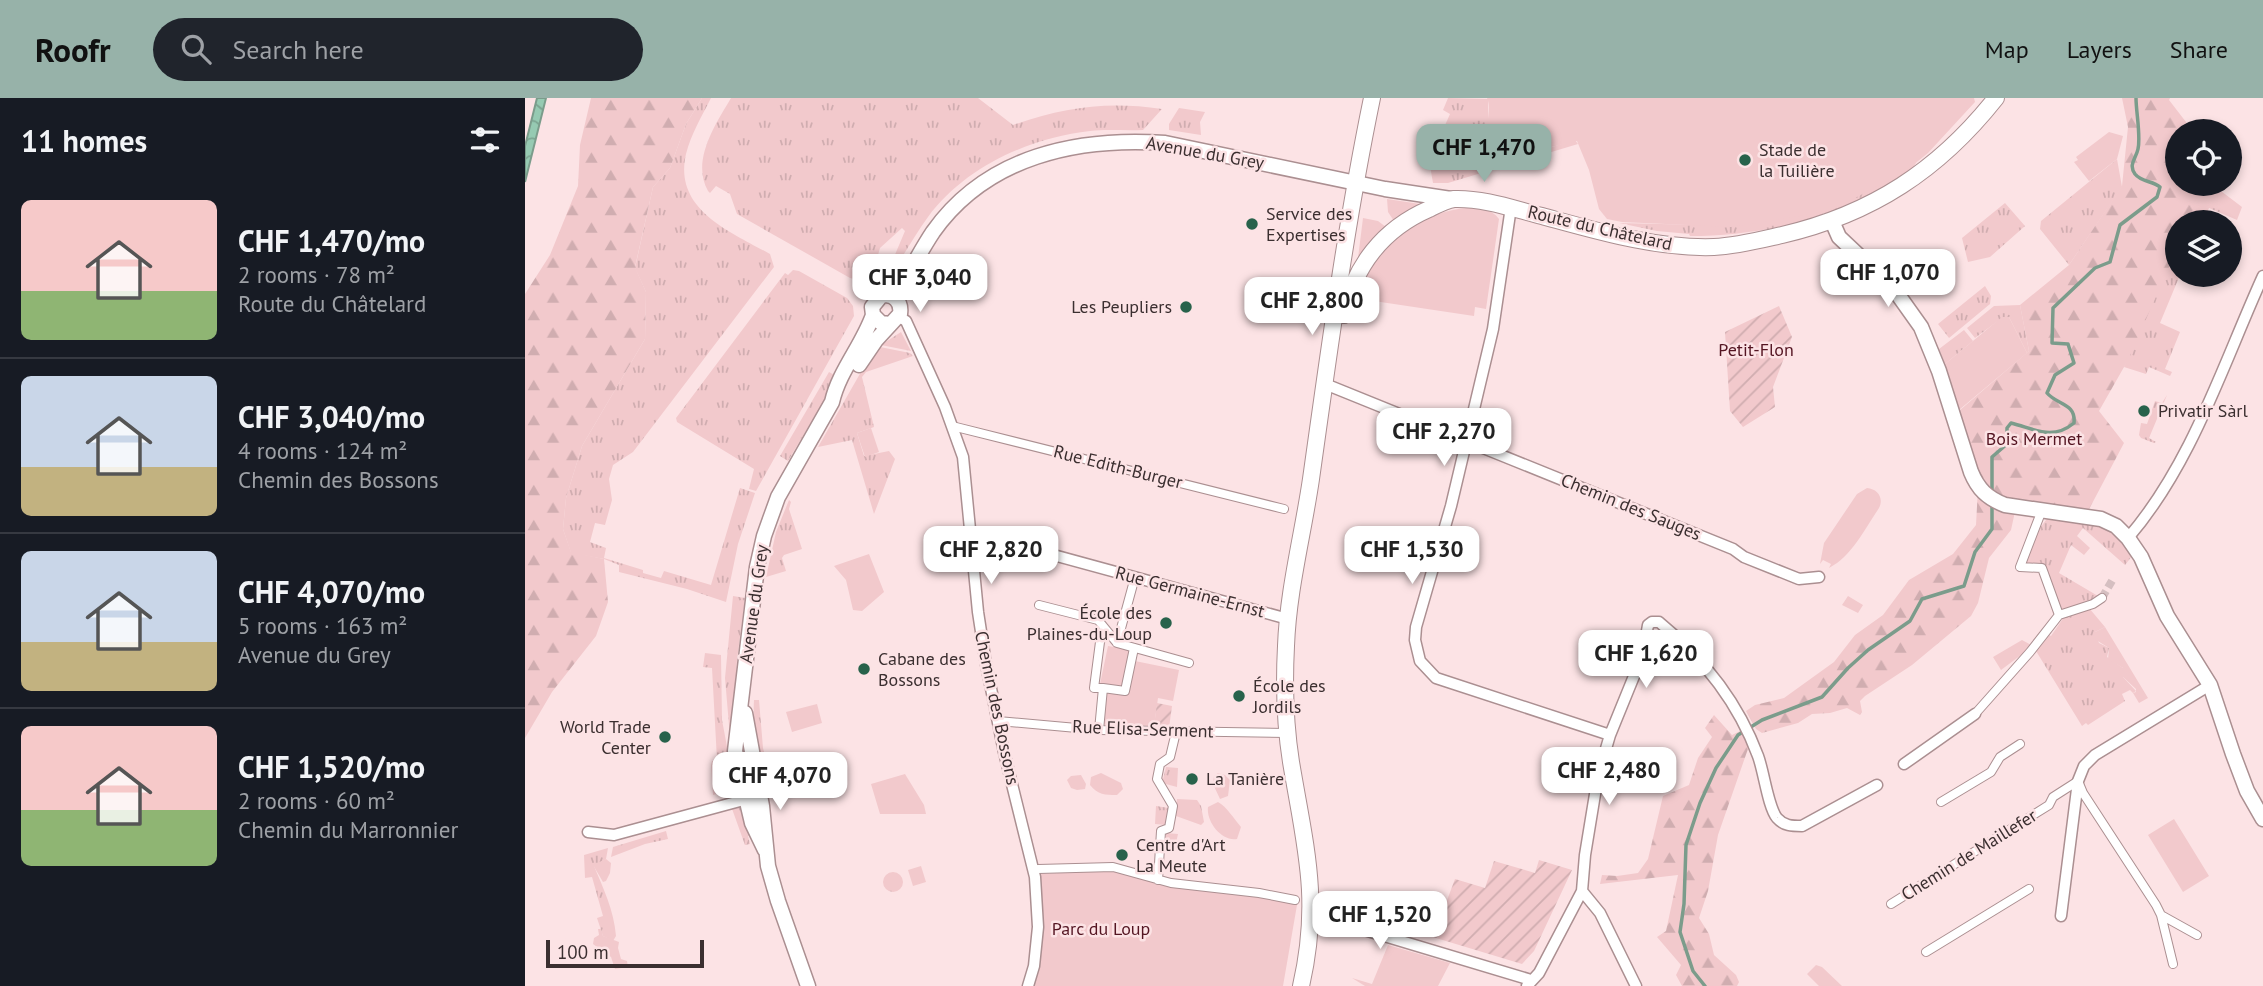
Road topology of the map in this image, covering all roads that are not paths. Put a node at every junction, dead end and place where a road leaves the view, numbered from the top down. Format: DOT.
graph roads {
  1 [pos="1372,98"];
  2 [pos="1996,98"];
  3 [pos="1355,183"];
  4 [pos="1451,199"];
  5 [pos="1511,207"];
  6 [pos="1832,221"];
  7 [pos="2263,276"];
  8 [pos="894,297"];
  9 [pos="873,315"];
  10 [pos="894,321"];
  11 [pos="1325,384"];
  12 [pos="832,402"];
  13 [pos="952,426"];
  14 [pos="1467,440"];
  15 [pos="1284,509"];
  16 [pos="2042,510"];
  17 [pos="969,532"];
  18 [pos="2128,538"];
  19 [pos="1135,577"];
  20 [pos="1819,578"];
  21 [pos="2102,598"];
  22 [pos="1039,605"];
  23 [pos="2059,615"];
  24 [pos="1288,619"];
  25 [pos="1105,629"];
  26 [pos="1117,643"];
  27 [pos="1134,648"];
  28 [pos="1189,663"];
  29 [pos="2210,685"];
  30 [pos="1104,688"];
  31 [pos="1975,713"];
  32 [pos="998,721"];
  33 [pos="1099,730"];
  34 [pos="1176,732"];
  35 [pos="1288,733"];
  36 [pos="1610,735"];
  37 [pos="2020,744"];
  38 [pos="1904,764"];
  39 [pos="2078,781"];
  40 [pos="1877,785"];
  41 [pos="753,797"];
  42 [pos="1941,802"];
  43 [pos="2263,819"];
  44 [pos="588,832"];
  45 [pos="1038,869"];
  46 [pos="1158,880"];
  47 [pos="2029,888"];
  48 [pos="1583,891"];
  49 [pos="1295,900"];
  50 [pos="1891,904"];
  51 [pos="1311,914"];
  52 [pos="2161,915"];
  53 [pos="2061,916"];
  54 [pos="2197,935"];
  55 [pos="1926,952"];
  56 [pos="2173,964"];
  57 [pos="1529,983"];
  58 [pos="808,986"];
  59 [pos="1028,986"];
  60 [pos="1300,986"];
  61 [pos="1636,986"];
  1 -- 3 [label="main road"];
  2 -- 6 [label="main road, Route du Châtelard"];
  3 -- 4 [label="street, Avenue du Grey"];
  3 -- 8 [label="street, Avenue du Grey"];
  3 -- 11 [label="main road"];
  4 -- 5 [label="main road, Route du Châtelard"];
  4 -- 11 [label="main road"];
  5 -- 6 [label="main road, Route du Châtelard"];
  5 -- 14 [label="street"];
  6 -- 16 [label="street"];
  7 -- 18 [label="street"];
  8 -- 9 [label="street"];
  8 -- 10 [label="street"];
  9 -- 10 [label="street"];
  9 -- 12 [label="street, Avenue du Grey"];
  10 -- 12 [label="street, Avenue du Grey"];
  10 -- 13 [label="street, Chemin des Bossons"];
  11 -- 14 [label="street, Chemin des Sauges"];
  11 -- 24 [label="main road"];
  12 -- 41 [label="street, Avenue du Grey"];
  13 -- 15 [label="street, Rue Edith-Burger"];
  13 -- 17 [label="street, Chemin des Bossons"];
  14 -- 20 [label="street, Chemin des Sauges"];
  14 -- 36 [label="street"];
  16 -- 18 [label="street"];
  16 -- 23 [label="street"];
  17 -- 19 [label="street, Rue Germaine-Ernst"];
  17 -- 32 [label="street, Chemin des Bossons"];
  18 -- 29 [label="street"];
  19 -- 24 [label="street, Rue Germaine-Ernst"];
  19 -- 26 [label="street"];
  21 -- 23 [label="street"];
  22 -- 25 [label="street"];
  23 -- 31 [label="street"];
  24 -- 35 [label="main road"];
  25 -- 26 [label="street"];
  25 -- 30 [label="street"];
  26 -- 27 [label="street"];
  27 -- 28 [label="street"];
  27 -- 30 [label="street"];
  29 -- 39 [label="street, Chemin de Maillefer"];
  29 -- 43 [label="street"];
  30 -- 33 [label="street"];
  31 -- 38 [label="street"];
  32 -- 33 [label="street, Rue Elisa-Serment"];
  32 -- 59 [label="street, Chemin des Bossons"];
  33 -- 34 [label="street, Rue Elisa-Serment"];
  34 -- 35 [label="street, Rue Elisa-Serment"];
  34 -- 46 [label="street"];
  35 -- 51 [label="main road"];
  36 -- 40 [label="street"];
  36 -- 48 [label="street"];
  37 -- 42 [label="street"];
  39 -- 50 [label="street, Chemin de Maillefer"];
  39 -- 52 [label="street"];
  39 -- 53 [label="street, Chemin de Maillefer"];
  41 -- 44 [label="street"];
  41 -- 58 [label="street, Avenue du Grey"];
  45 -- 46 [label="street"];
  46 -- 49 [label="street"];
  47 -- 55 [label="street"];
  48 -- 57 [label="street"];
  48 -- 61 [label="street"];
  51 -- 57 [label="street"];
  51 -- 60 [label="main road"];
  52 -- 54 [label="street"];
  52 -- 56 [label="street"];
}
